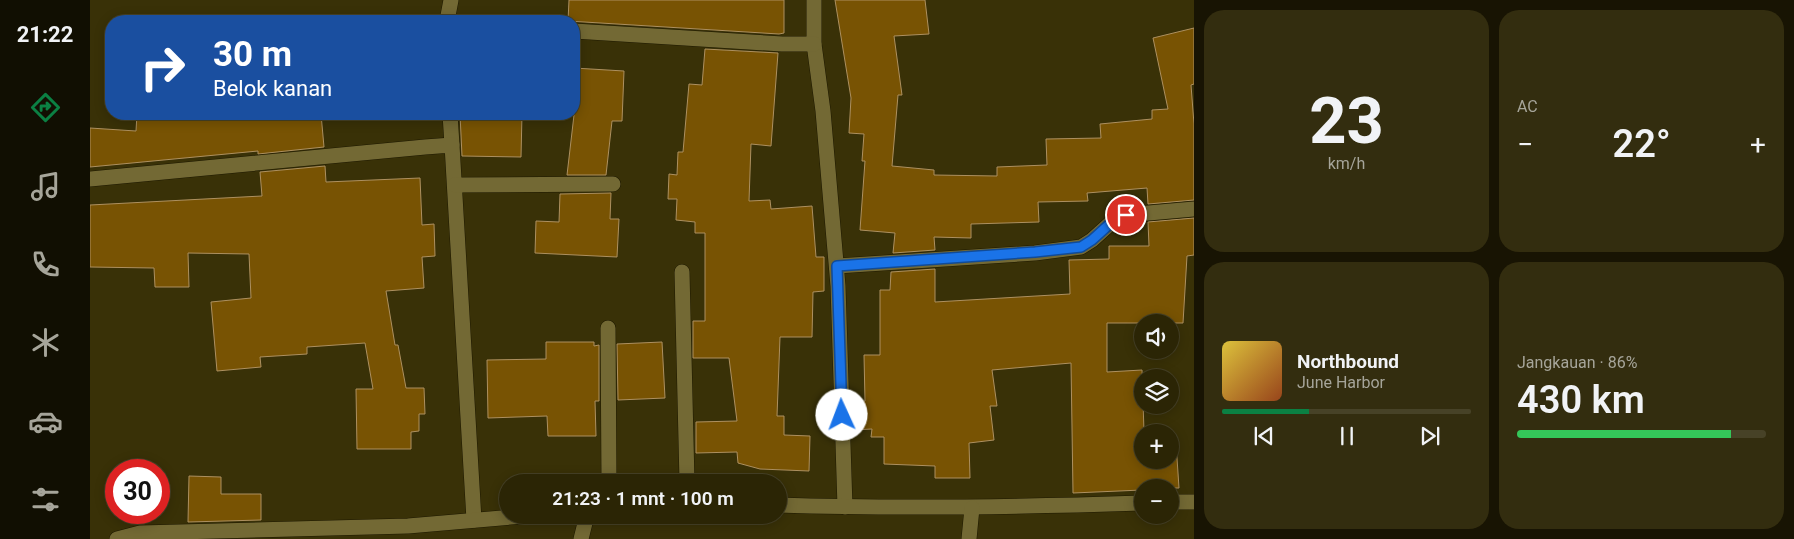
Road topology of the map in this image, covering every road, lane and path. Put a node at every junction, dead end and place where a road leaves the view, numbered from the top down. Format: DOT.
graph roads {
  1 [pos="451,0"];
  2 [pos="814,0"];
  3 [pos="448,15"];
  4 [pos="580,31"];
  5 [pos="814,44"];
  6 [pos="450,120"];
  7 [pos="452,145"];
  8 [pos="90,178"];
  9 [pos="613,184"];
  10 [pos="455,185"];
  11 [pos="1194,209"];
  12 [pos="837,266"];
  13 [pos="682,272"];
  14 [pos="608,328"];
  15 [pos="608,474"];
  16 [pos="687,474"];
  17 [pos="1179,502"];
  18 [pos="1194,502"];
  19 [pos="1134,503"];
  20 [pos="787,505"];
  21 [pos="845,507"];
  22 [pos="972,508"];
  23 [pos="499,518"];
  24 [pos="474,520"];
  25 [pos="585,524"];
  26 [pos="118,539"];
  27 [pos="581,539"];
  28 [pos="969,539"];
  1 -- 3 [label="street"];
  2 -- 5 [label="street"];
  4 -- 5 [label="street"];
  5 -- 12 [label="street"];
  6 -- 7 [label="street"];
  7 -- 8 [label="street"];
  7 -- 10 [label="street"];
  9 -- 10 [label="street"];
  10 -- 24 [label="street"];
  11 -- 12 [label="street"];
  12 -- 21 [label="street"];
  13 -- 16 [label="street"];
  14 -- 15 [label="street"];
  17 -- 18 [label="street"];
  19 -- 22 [label="street"];
  20 -- 21 [label="street"];
  21 -- 22 [label="street"];
  22 -- 28 [label="street"];
  23 -- 24 [label="street"];
  24 -- 26 [label="street"];
  25 -- 27 [label="street"];
}
